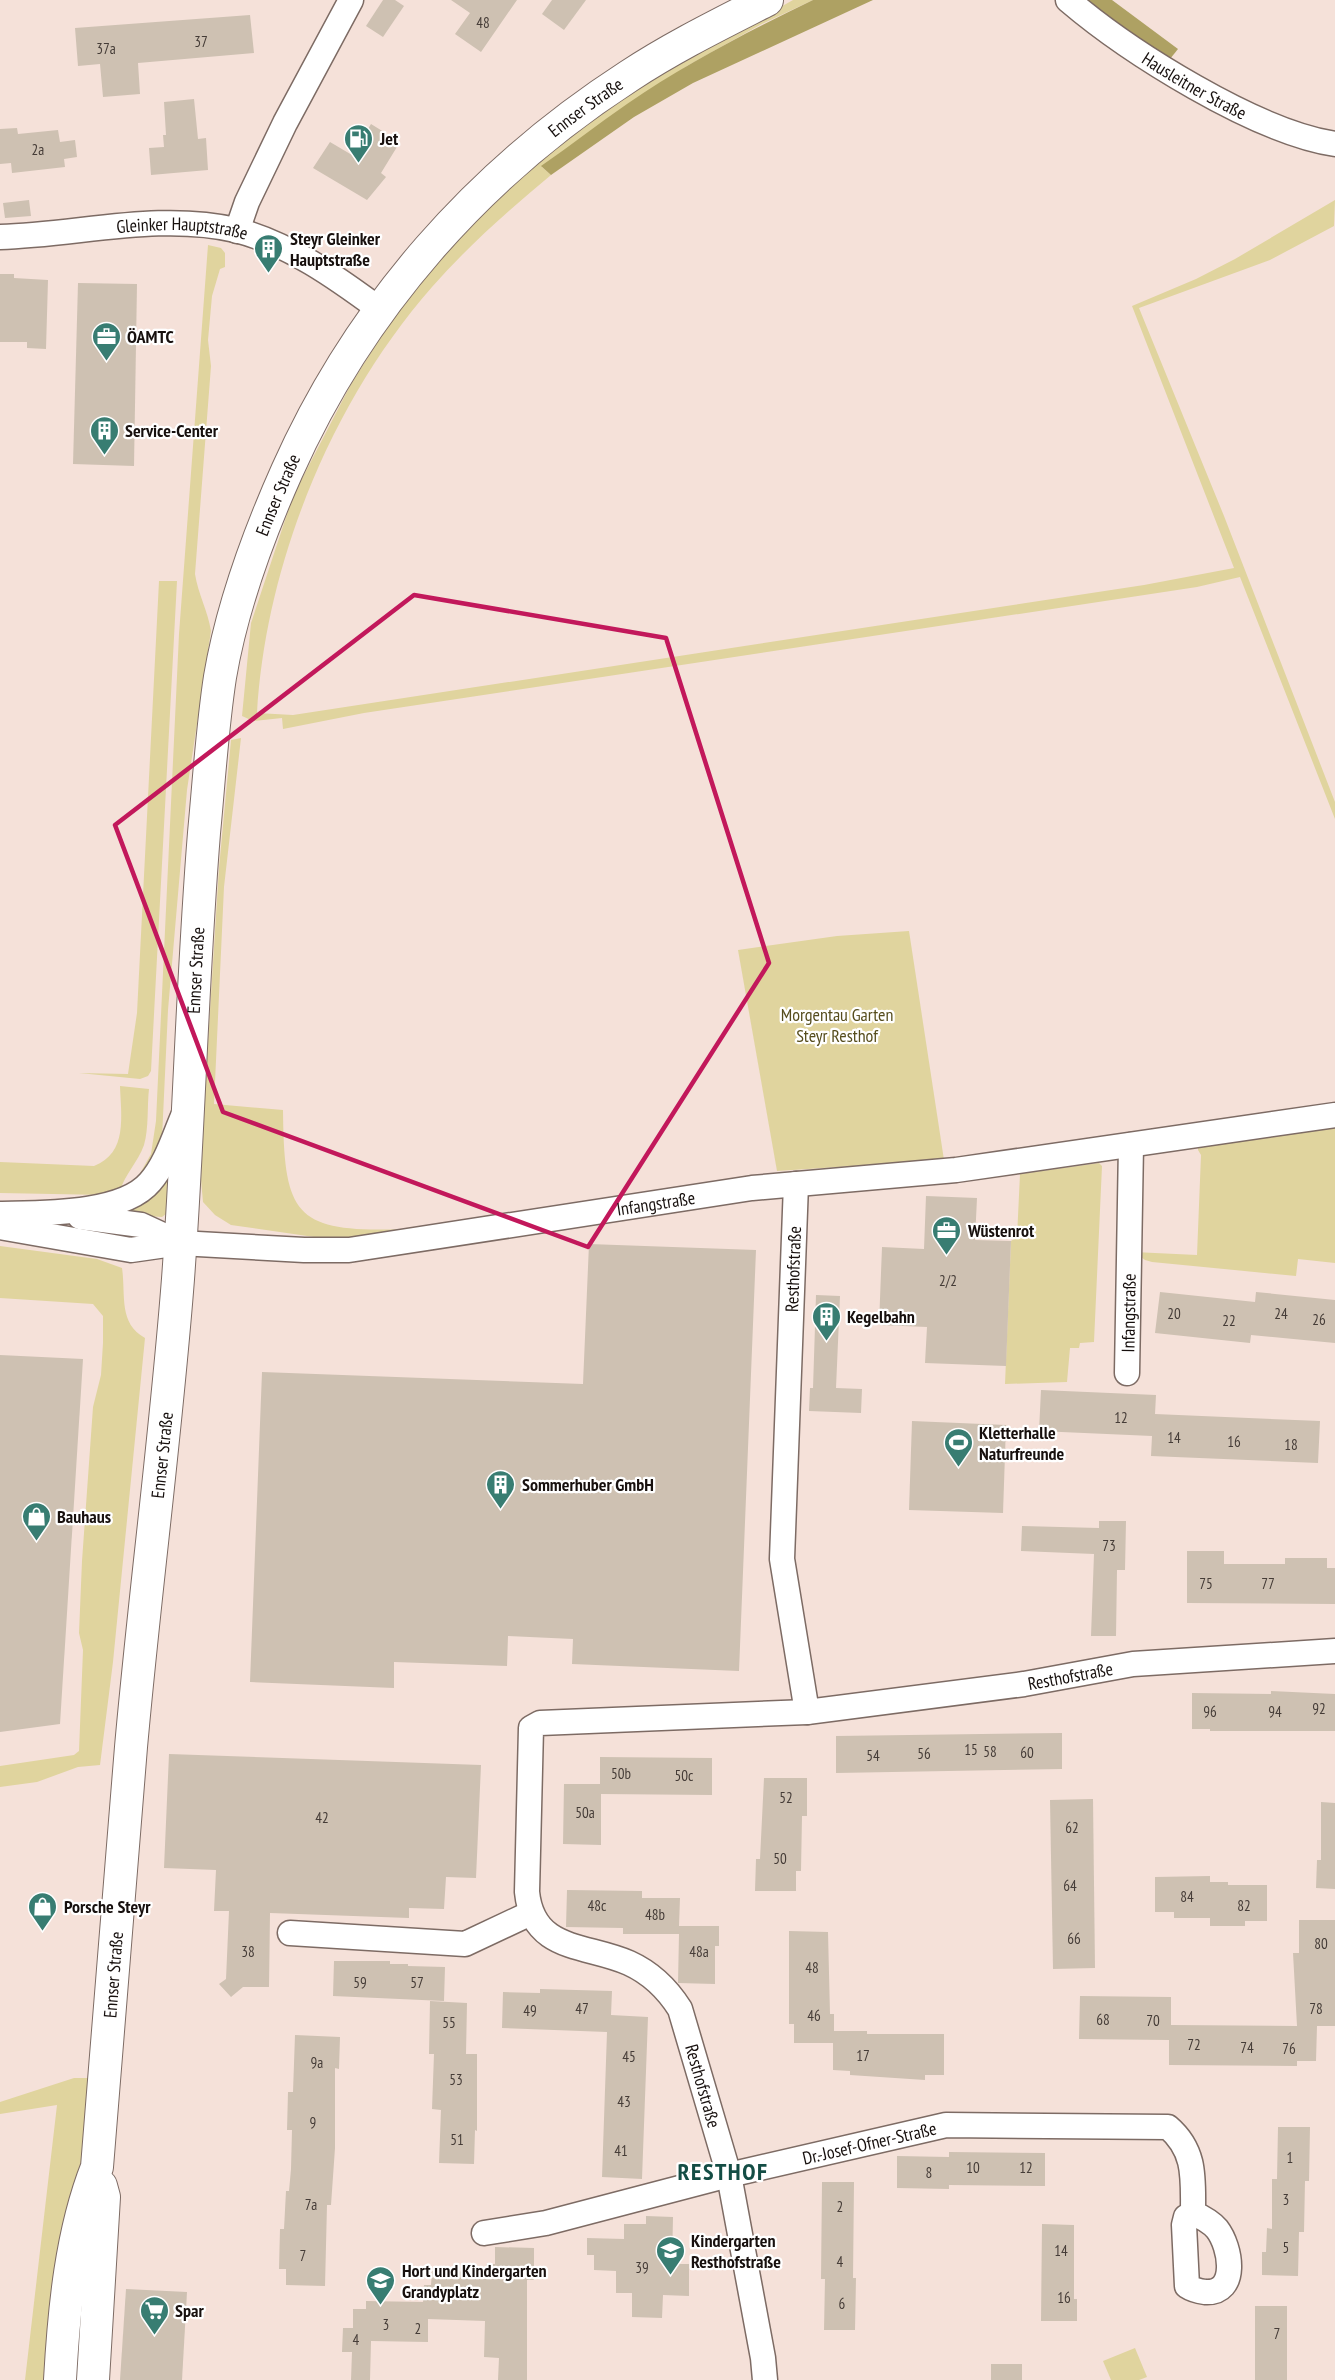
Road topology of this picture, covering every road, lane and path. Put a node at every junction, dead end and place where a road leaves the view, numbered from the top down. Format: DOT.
graph roads {
  1 [pos="351,0"];
  2 [pos="766,0"];
  3 [pos="1068,0"];
  4 [pos="1335,144"];
  5 [pos="237,231"];
  6 [pos="0,237"];
  7 [pos="379,309"];
  8 [pos="187,1108"];
  9 [pos="1335,1115"];
  10 [pos="1131,1145"];
  11 [pos="796,1184"];
  12 [pos="39,1213"];
  13 [pos="0,1214"];
  14 [pos="0,1227"];
  15 [pos="180,1243"];
  16 [pos="1127,1373"];
  17 [pos="1335,1651"];
  18 [pos="807,1712"];
  19 [pos="531,1913"];
  20 [pos="290,1933"];
  21 [pos="97,2167"];
  22 [pos="729,2175"];
  23 [pos="1193,2212"];
  24 [pos="484,2233"];
  25 [pos="60,2380"];
  26 [pos="93,2380"];
  27 [pos="765,2380"];
  1 -- 5 [label="street"];
  2 -- 7 [label="main road, Ennser Straße"];
  3 -- 4 [label="street, Hausleitner Straße"];
  5 -- 6 [label="street, Gleinker Hauptstraße"];
  5 -- 7 [label="street, Gleinker Hauptstraße"];
  7 -- 8 [label="main road, Ennser Straße"];
  8 -- 12 [label="street"];
  8 -- 15 [label="main road, Ennser Straße"];
  9 -- 10 [label="street, Infangstraße"];
  10 -- 11 [label="street, Infangstraße"];
  10 -- 16 [label="street, Infangstraße"];
  11 -- 15 [label="street, Infangstraße"];
  11 -- 18 [label="street, Resthofstraße"];
  12 -- 13 [label="street"];
  12 -- 15 [label="street"];
  14 -- 15 [label="street"];
  15 -- 21 [label="main road, Ennser Straße"];
  17 -- 18 [label="street, Resthofstraße"];
  18 -- 19 [label="street, Resthofstraße"];
  19 -- 20 [label="street"];
  19 -- 22 [label="street, Resthofstraße"];
  21 -- 25 [label="main road, Ennser Straße"];
  21 -- 26 [label="main road, Ennser Straße"];
  22 -- 23 [label="street, Dr.-Josef-Ofner-Straße"];
  22 -- 24 [label="street, Dr.-Josef-Ofner-Straße"];
  22 -- 27 [label="street, Resthofstraße"];
}
